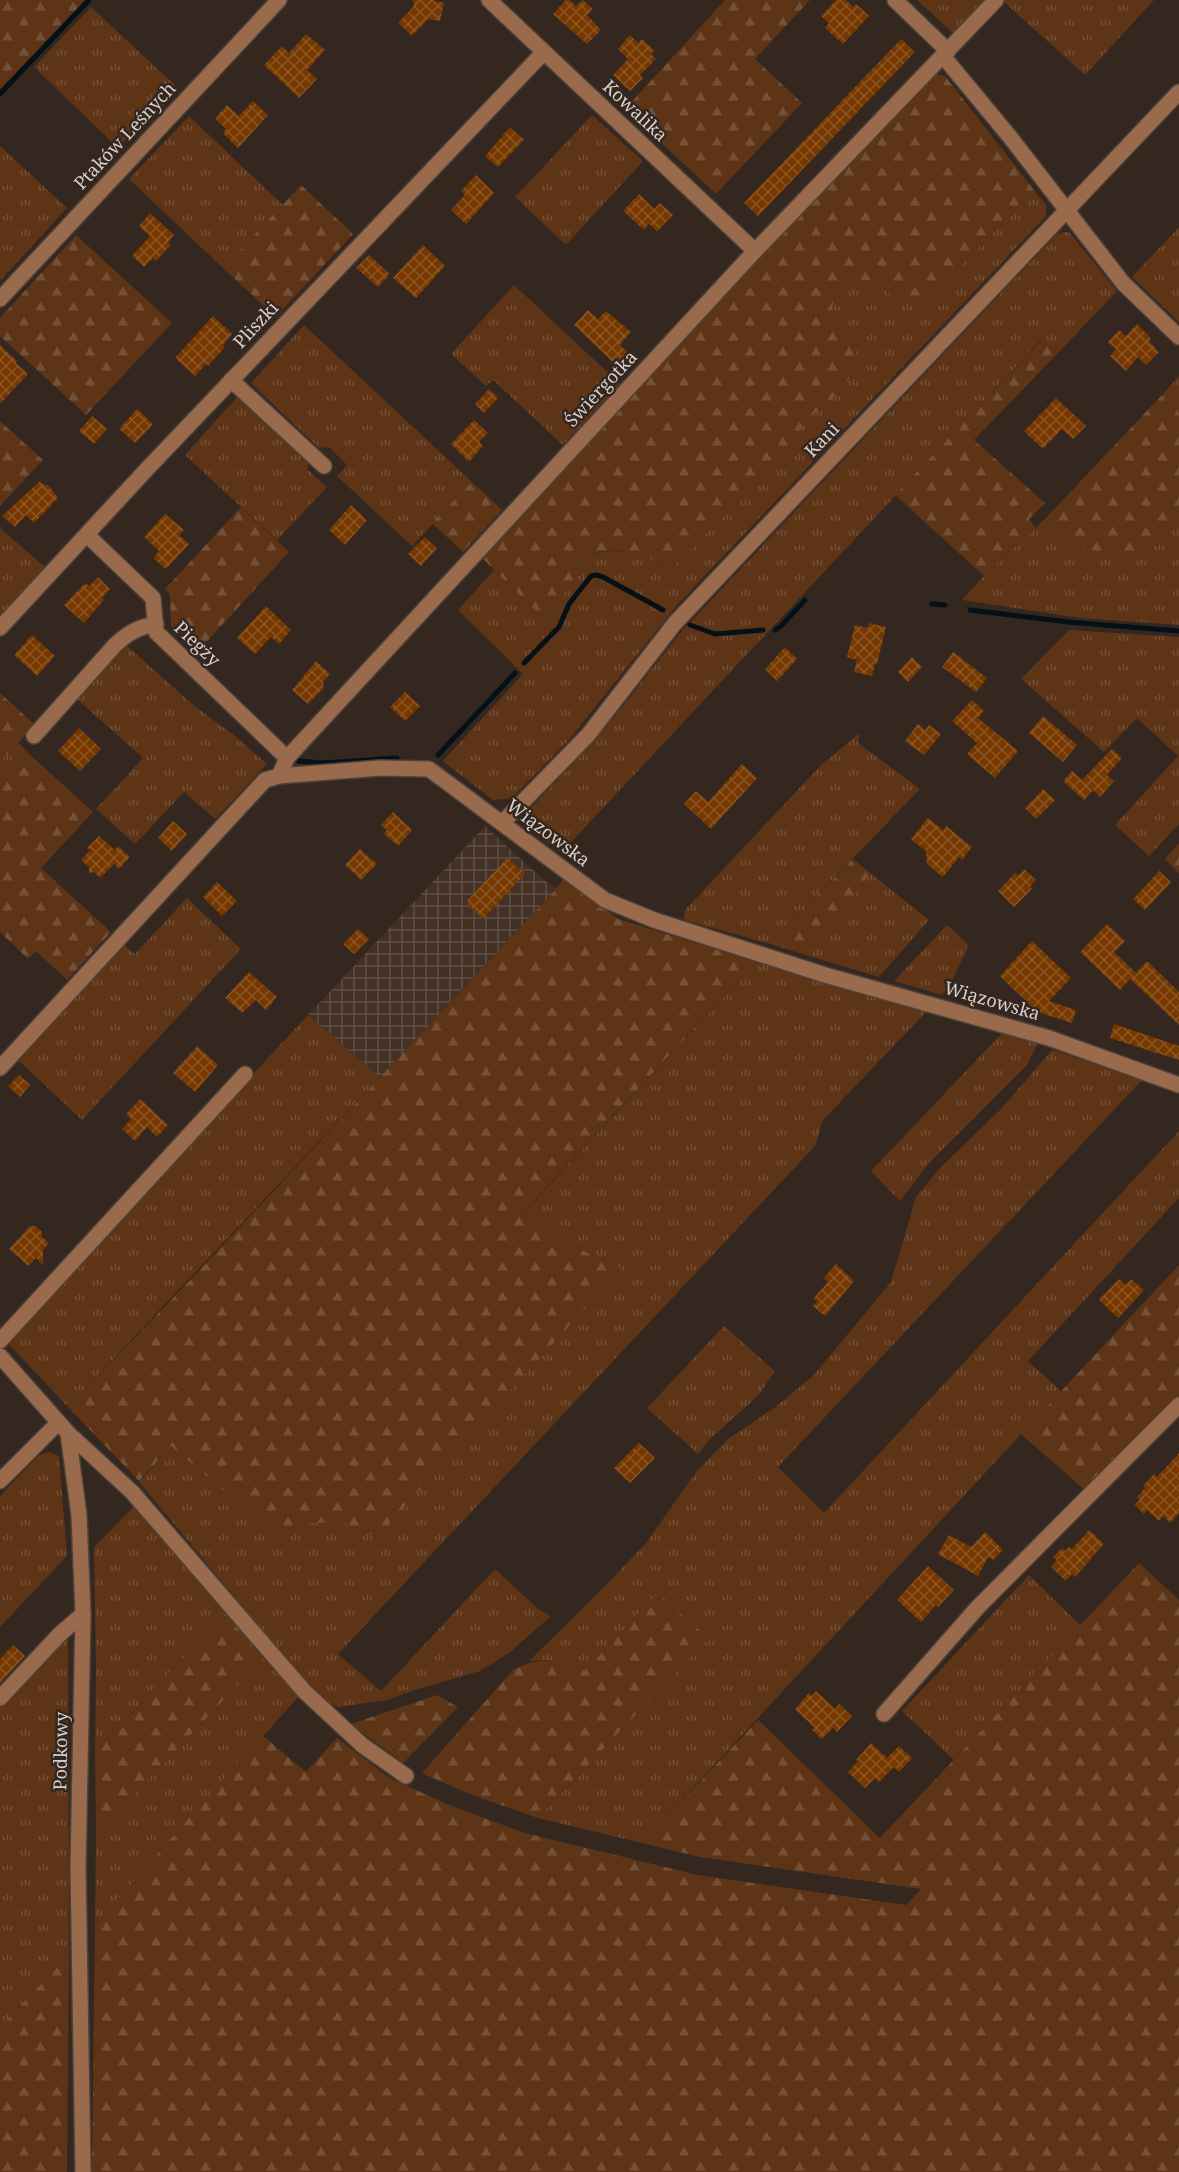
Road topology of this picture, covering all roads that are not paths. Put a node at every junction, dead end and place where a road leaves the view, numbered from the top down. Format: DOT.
graph roads {
  1 [pos="279,0"];
  2 [pos="489,0"];
  3 [pos="895,0"];
  4 [pos="996,0"];
  5 [pos="544,52"];
  6 [pos="946,53"];
  7 [pos="1179,92"];
  8 [pos="1068,211"];
  9 [pos="755,251"];
  10 [pos="0,299"];
  11 [pos="1179,337"];
  12 [pos="231,380"];
  13 [pos="324,466"];
  14 [pos="87,535"];
  15 [pos="156,624"];
  16 [pos="0,628"];
  17 [pos="34,736"];
  18 [pos="287,758"];
  19 [pos="279,776"];
  20 [pos="502,823"];
  21 [pos="0,1068"];
  22 [pos="244,1074"];
  23 [pos="1179,1085"];
  24 [pos="0,1341"];
  25 [pos="0,1356"];
  26 [pos="1179,1405"];
  27 [pos="63,1428"];
  28 [pos="0,1481"];
  29 [pos="82,1614"];
  30 [pos="0,1698"];
  31 [pos="884,1714"];
  32 [pos="406,1776"];
  33 [pos="83,2172"];
  1 -- 10 [label="street, Ptaków Leśnych"];
  2 -- 5 [label="street, Kowalika"];
  3 -- 6 [label="street"];
  4 -- 6 [label="street, Świergotka"];
  5 -- 9 [label="street, Kowalika"];
  5 -- 12 [label="street, Pliszki"];
  6 -- 8 [label="street"];
  6 -- 9 [label="street, Świergotka"];
  7 -- 8 [label="street, Kani"];
  8 -- 11 [label="street"];
  8 -- 20 [label="street, Kani"];
  9 -- 18 [label="street, Świergotka"];
  12 -- 13 [label="street"];
  12 -- 14 [label="street, Pliszki"];
  14 -- 15 [label="street, Piegży"];
  14 -- 16 [label="street, Pliszki"];
  15 -- 17 [label="street"];
  15 -- 18 [label="street, Piegży"];
  18 -- 19 [label="street"];
  19 -- 20 [label="street, Wiązowska"];
  19 -- 21 [label="street, Wiązowska"];
  20 -- 23 [label="street, Wiązowska"];
  22 -- 24 [label="street"];
  25 -- 27 [label="street"];
  26 -- 31 [label="street"];
  27 -- 28 [label="street"];
  27 -- 29 [label="street, Podkowy"];
  27 -- 32 [label="street"];
  29 -- 30 [label="street"];
  29 -- 33 [label="street, Podkowy"];
}
